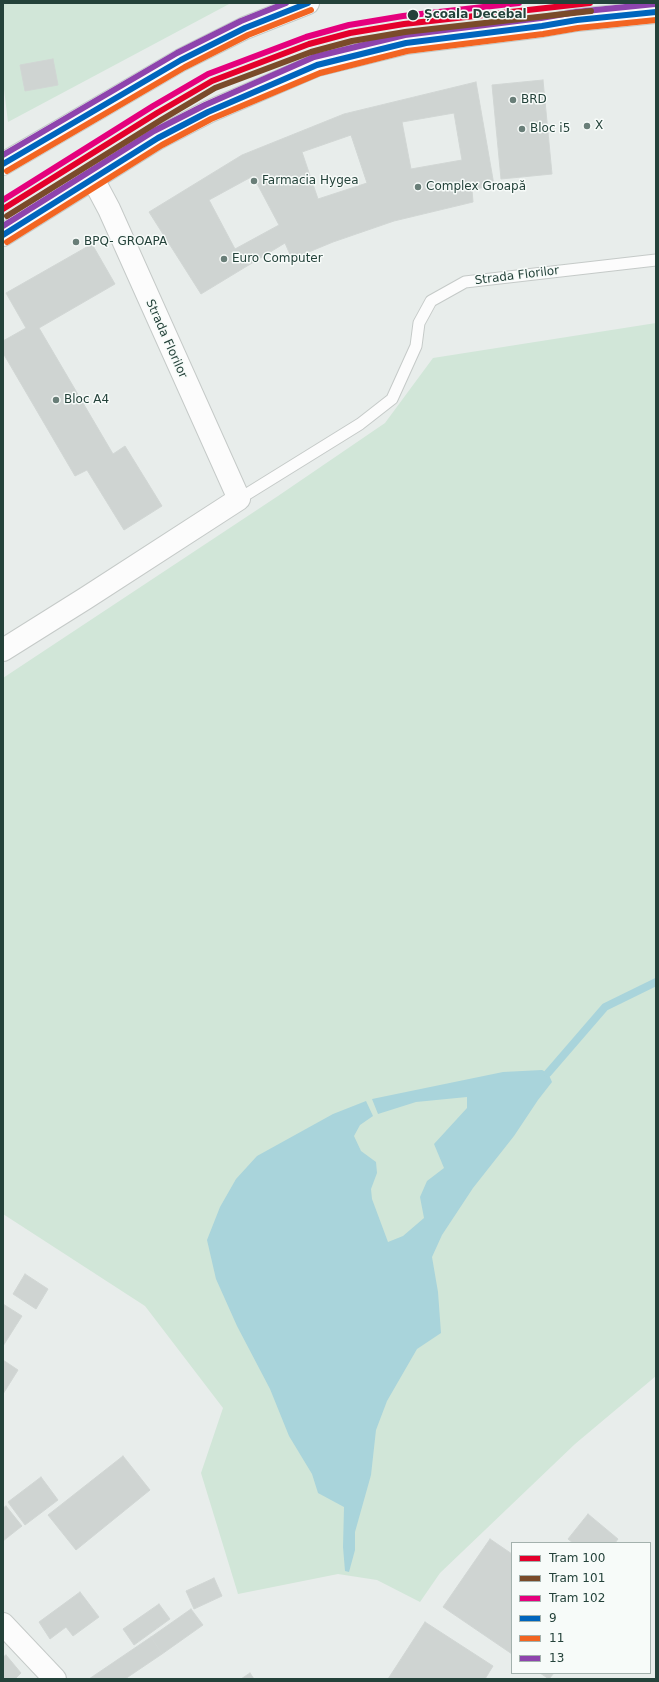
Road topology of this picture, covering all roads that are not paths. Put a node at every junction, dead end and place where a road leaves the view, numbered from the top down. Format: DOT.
graph roads {
  1 [pos="308,3"];
  2 [pos="656,12"];
  3 [pos="3,164"];
  4 [pos="93,179"];
  5 [pos="3,235"];
  6 [pos="656,260"];
  7 [pos="239,499"];
  8 [pos="3,650"];
  9 [pos="3,1624"];
  10 [pos="55,1679"];
  1 -- 3 [label="main road"];
  2 -- 4 [label="main road"];
  4 -- 5 [label="main road"];
  4 -- 7 [label="main road, Strada Florilor"];
  6 -- 7 [label="lane, Strada Florilor"];
  7 -- 8 [label="main road, Strada Florilor"];
  9 -- 10 [label="main road"];
}
